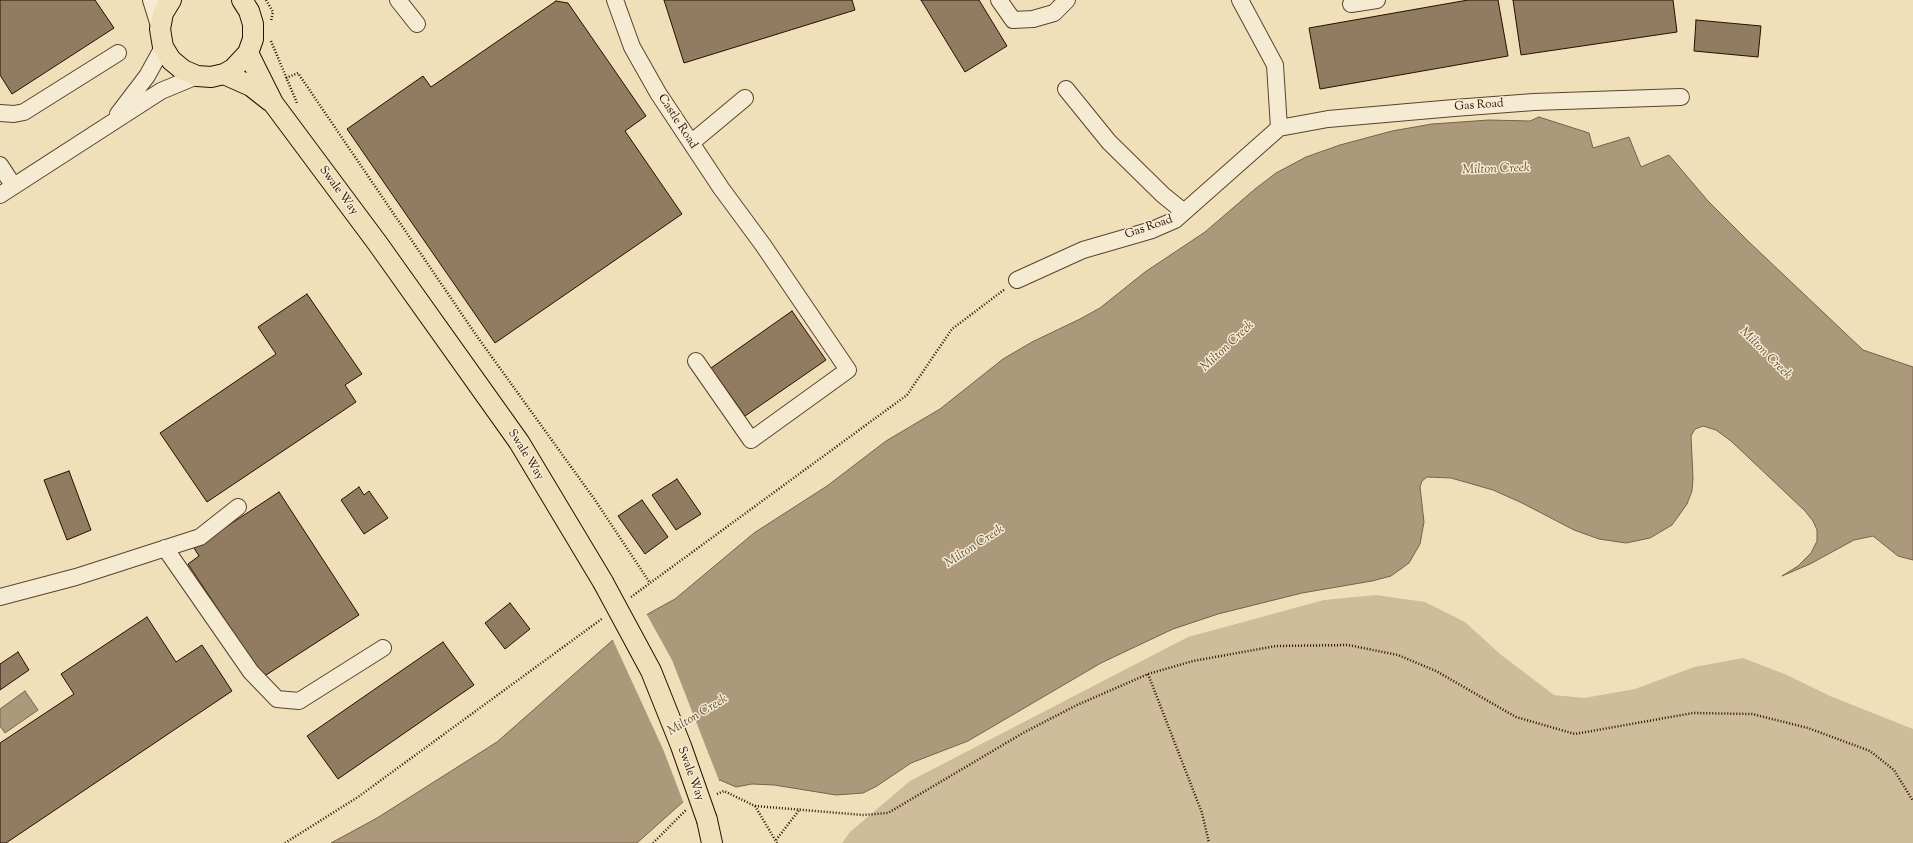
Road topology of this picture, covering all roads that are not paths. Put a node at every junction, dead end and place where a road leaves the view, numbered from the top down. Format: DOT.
graph roads {
  1 [pos="151,0"];
  2 [pos="171,0"];
  3 [pos="242,0"];
  4 [pos="263,0"];
  5 [pos="398,0"];
  6 [pos="615,0"];
  7 [pos="999,0"];
  8 [pos="1067,0"];
  9 [pos="1240,0"];
  10 [pos="1377,0"];
  11 [pos="1351,4"];
  12 [pos="416,24"];
  13 [pos="264,29"];
  14 [pos="162,38"];
  15 [pos="118,52"];
  16 [pos="248,53"];
  17 [pos="224,74"];
  18 [pos="197,76"];
  19 [pos="1066,89"];
  20 [pos="1681,97"];
  21 [pos="745,98"];
  22 [pos="273,103"];
  23 [pos="0,113"];
  24 [pos="111,123"];
  25 [pos="1279,128"];
  26 [pos="691,143"];
  27 [pos="0,165"];
  28 [pos="13,185"];
  29 [pos="0,195"];
  30 [pos="1184,212"];
  31 [pos="1017,280"];
  32 [pos="696,361"];
  33 [pos="238,508"];
  34 [pos="165,548"];
  35 [pos="0,597"];
  36 [pos="383,648"];
  37 [pos="712,843"];
  1 -- 14 [label="street"];
  2 -- 14 [label="main road"];
  3 -- 13 [label="main road"];
  4 -- 13 [label="main road"];
  5 -- 12 [label="street"];
  6 -- 26 [label="street, Castle Road"];
  7 -- 8 [label="street"];
  9 -- 25 [label="street"];
  10 -- 11 [label="street"];
  13 -- 16 [label="main road"];
  14 -- 18 [label="main road"];
  14 -- 24 [label="street"];
  15 -- 23 [label="street"];
  16 -- 17 [label="main road"];
  16 -- 22 [label="main road, Swale Way"];
  17 -- 18 [label="main road"];
  17 -- 22 [label="main road, Swale Way"];
  18 -- 24 [label="street"];
  19 -- 30 [label="street"];
  20 -- 25 [label="street, Gas Road"];
  21 -- 26 [label="street"];
  22 -- 37 [label="main road, Swale Way, bridge"];
  24 -- 28 [label="street"];
  25 -- 30 [label="street, Gas Road"];
  26 -- 32 [label="street, Castle Road"];
  27 -- 28 [label="street"];
  28 -- 29 [label="street"];
  30 -- 31 [label="street, Gas Road"];
  33 -- 34 [label="street"];
  34 -- 35 [label="street"];
  34 -- 36 [label="street"];
}
